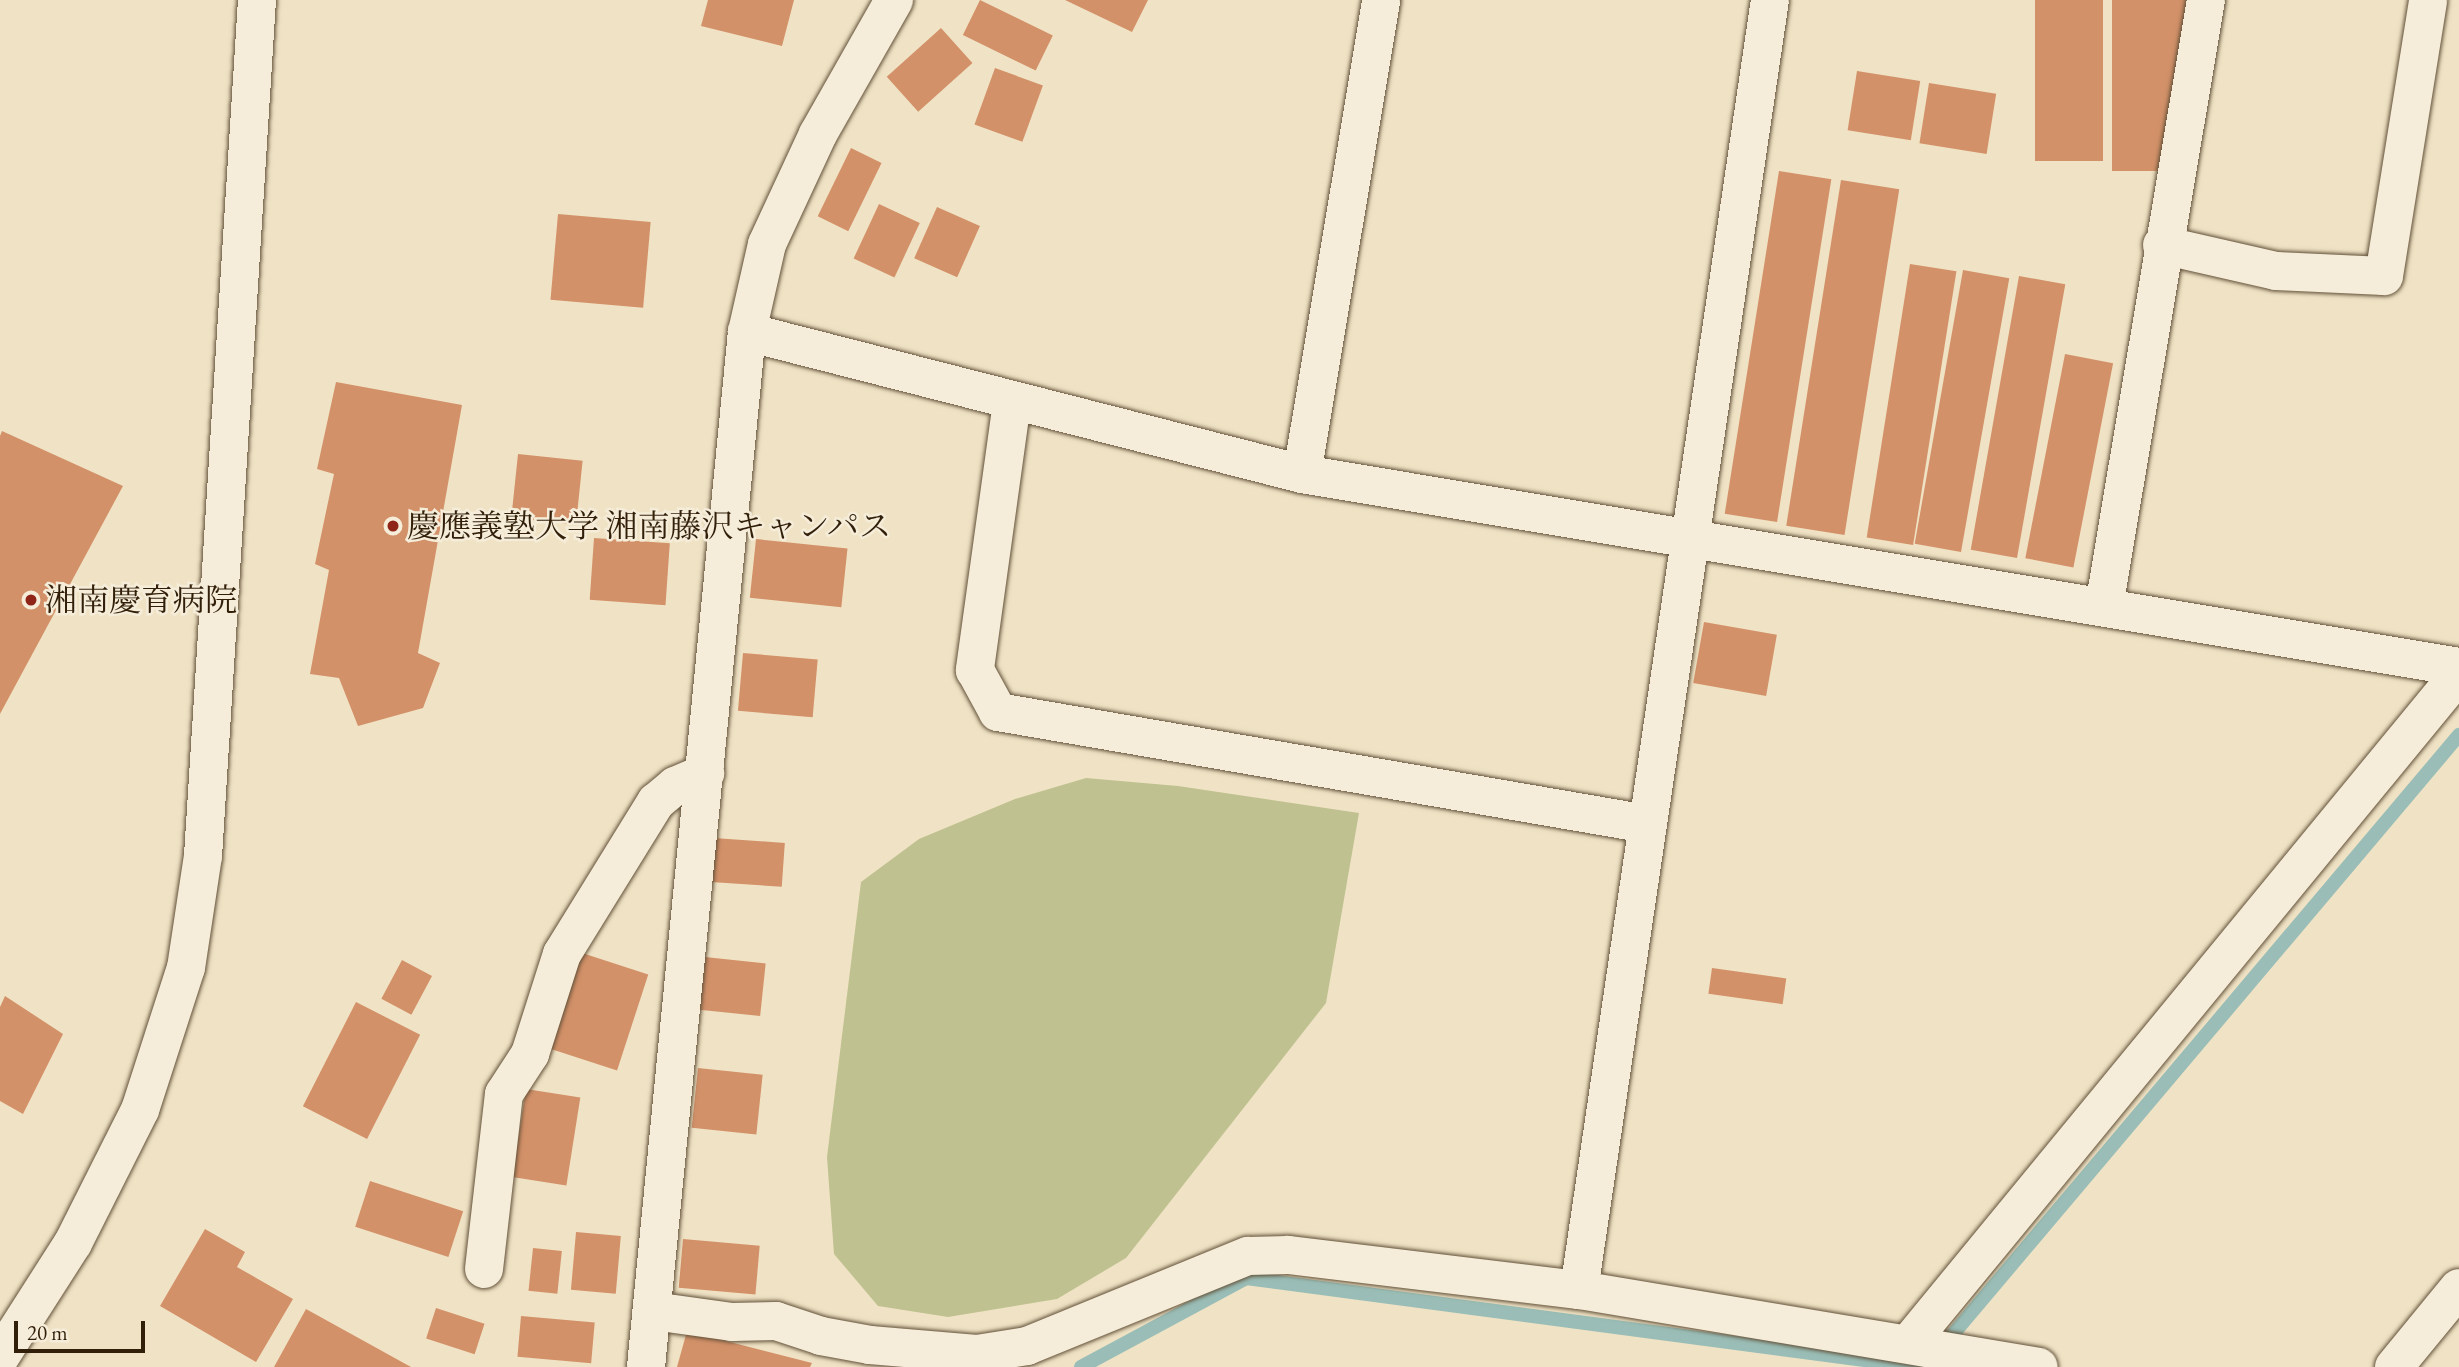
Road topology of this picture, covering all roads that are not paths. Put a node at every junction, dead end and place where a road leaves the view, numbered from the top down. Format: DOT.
graph roads {
  1 [pos="257,0"];
  2 [pos="894,0"];
  3 [pos="1381,0"];
  4 [pos="1770,0"];
  5 [pos="2206,0"];
  6 [pos="2428,0"];
  7 [pos="2162,245"];
  8 [pos="747,332"];
  9 [pos="1012,402"];
  10 [pos="1303,474"];
  11 [pos="1691,539"];
  12 [pos="2105,607"];
  13 [pos="2459,667"];
  14 [pos="2459,674"];
  15 [pos="705,773"];
  16 [pos="1647,824"];
  17 [pos="484,1269"];
  18 [pos="2459,1288"];
  19 [pos="1579,1290"];
  20 [pos="653,1311"];
  21 [pos="1909,1343"];
  22 [pos="0,1357"];
  23 [pos="646,1367"];
  24 [pos="2039,1367"];
  25 [pos="2395,1367"];
  1 -- 22 [label="street"];
  2 -- 8 [label="street"];
  3 -- 10 [label="street"];
  4 -- 11 [label="street"];
  5 -- 7 [label="street"];
  6 -- 7 [label="street"];
  7 -- 12 [label="street"];
  8 -- 9 [label="street"];
  8 -- 15 [label="street"];
  9 -- 10 [label="street"];
  9 -- 16 [label="street"];
  10 -- 11 [label="street"];
  11 -- 12 [label="street"];
  11 -- 16 [label="street"];
  12 -- 13 [label="street"];
  14 -- 21 [label="street"];
  15 -- 17 [label="street"];
  15 -- 20 [label="street"];
  16 -- 19 [label="street"];
  18 -- 25 [label="street"];
  19 -- 20 [label="street"];
  19 -- 21 [label="street"];
  20 -- 23 [label="street"];
  21 -- 24 [label="street"];
}
